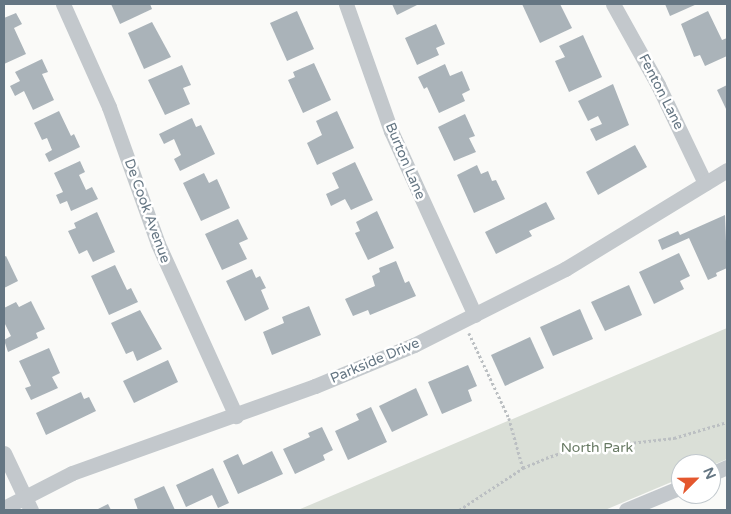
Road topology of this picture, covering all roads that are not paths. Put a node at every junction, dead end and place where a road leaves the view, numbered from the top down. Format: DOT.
graph roads {
  1 [pos="63,4"];
  2 [pos="346,4"];
  3 [pos="613,4"];
  4 [pos="727,170"];
  5 [pos="705,183"];
  6 [pos="469,317"];
  7 [pos="236,416"];
  8 [pos="4,453"];
  9 [pos="671,491"];
  10 [pos="28,503"];
  11 [pos="4,508"];
  12 [pos="626,510"];
  1 -- 7 [label="street, De Cook Avenue"];
  2 -- 6 [label="street, Burton Lane"];
  3 -- 5 [label="street, Fenton Lane"];
  4 -- 5 [label="street, Parkside Drive"];
  5 -- 6 [label="street, Parkside Drive"];
  6 -- 7 [label="street, Parkside Drive"];
  7 -- 10 [label="street, Parkside Drive"];
  8 -- 10 [label="street"];
  9 -- 12 [label="street"];
  10 -- 11 [label="street, Parkside Drive"];
}
